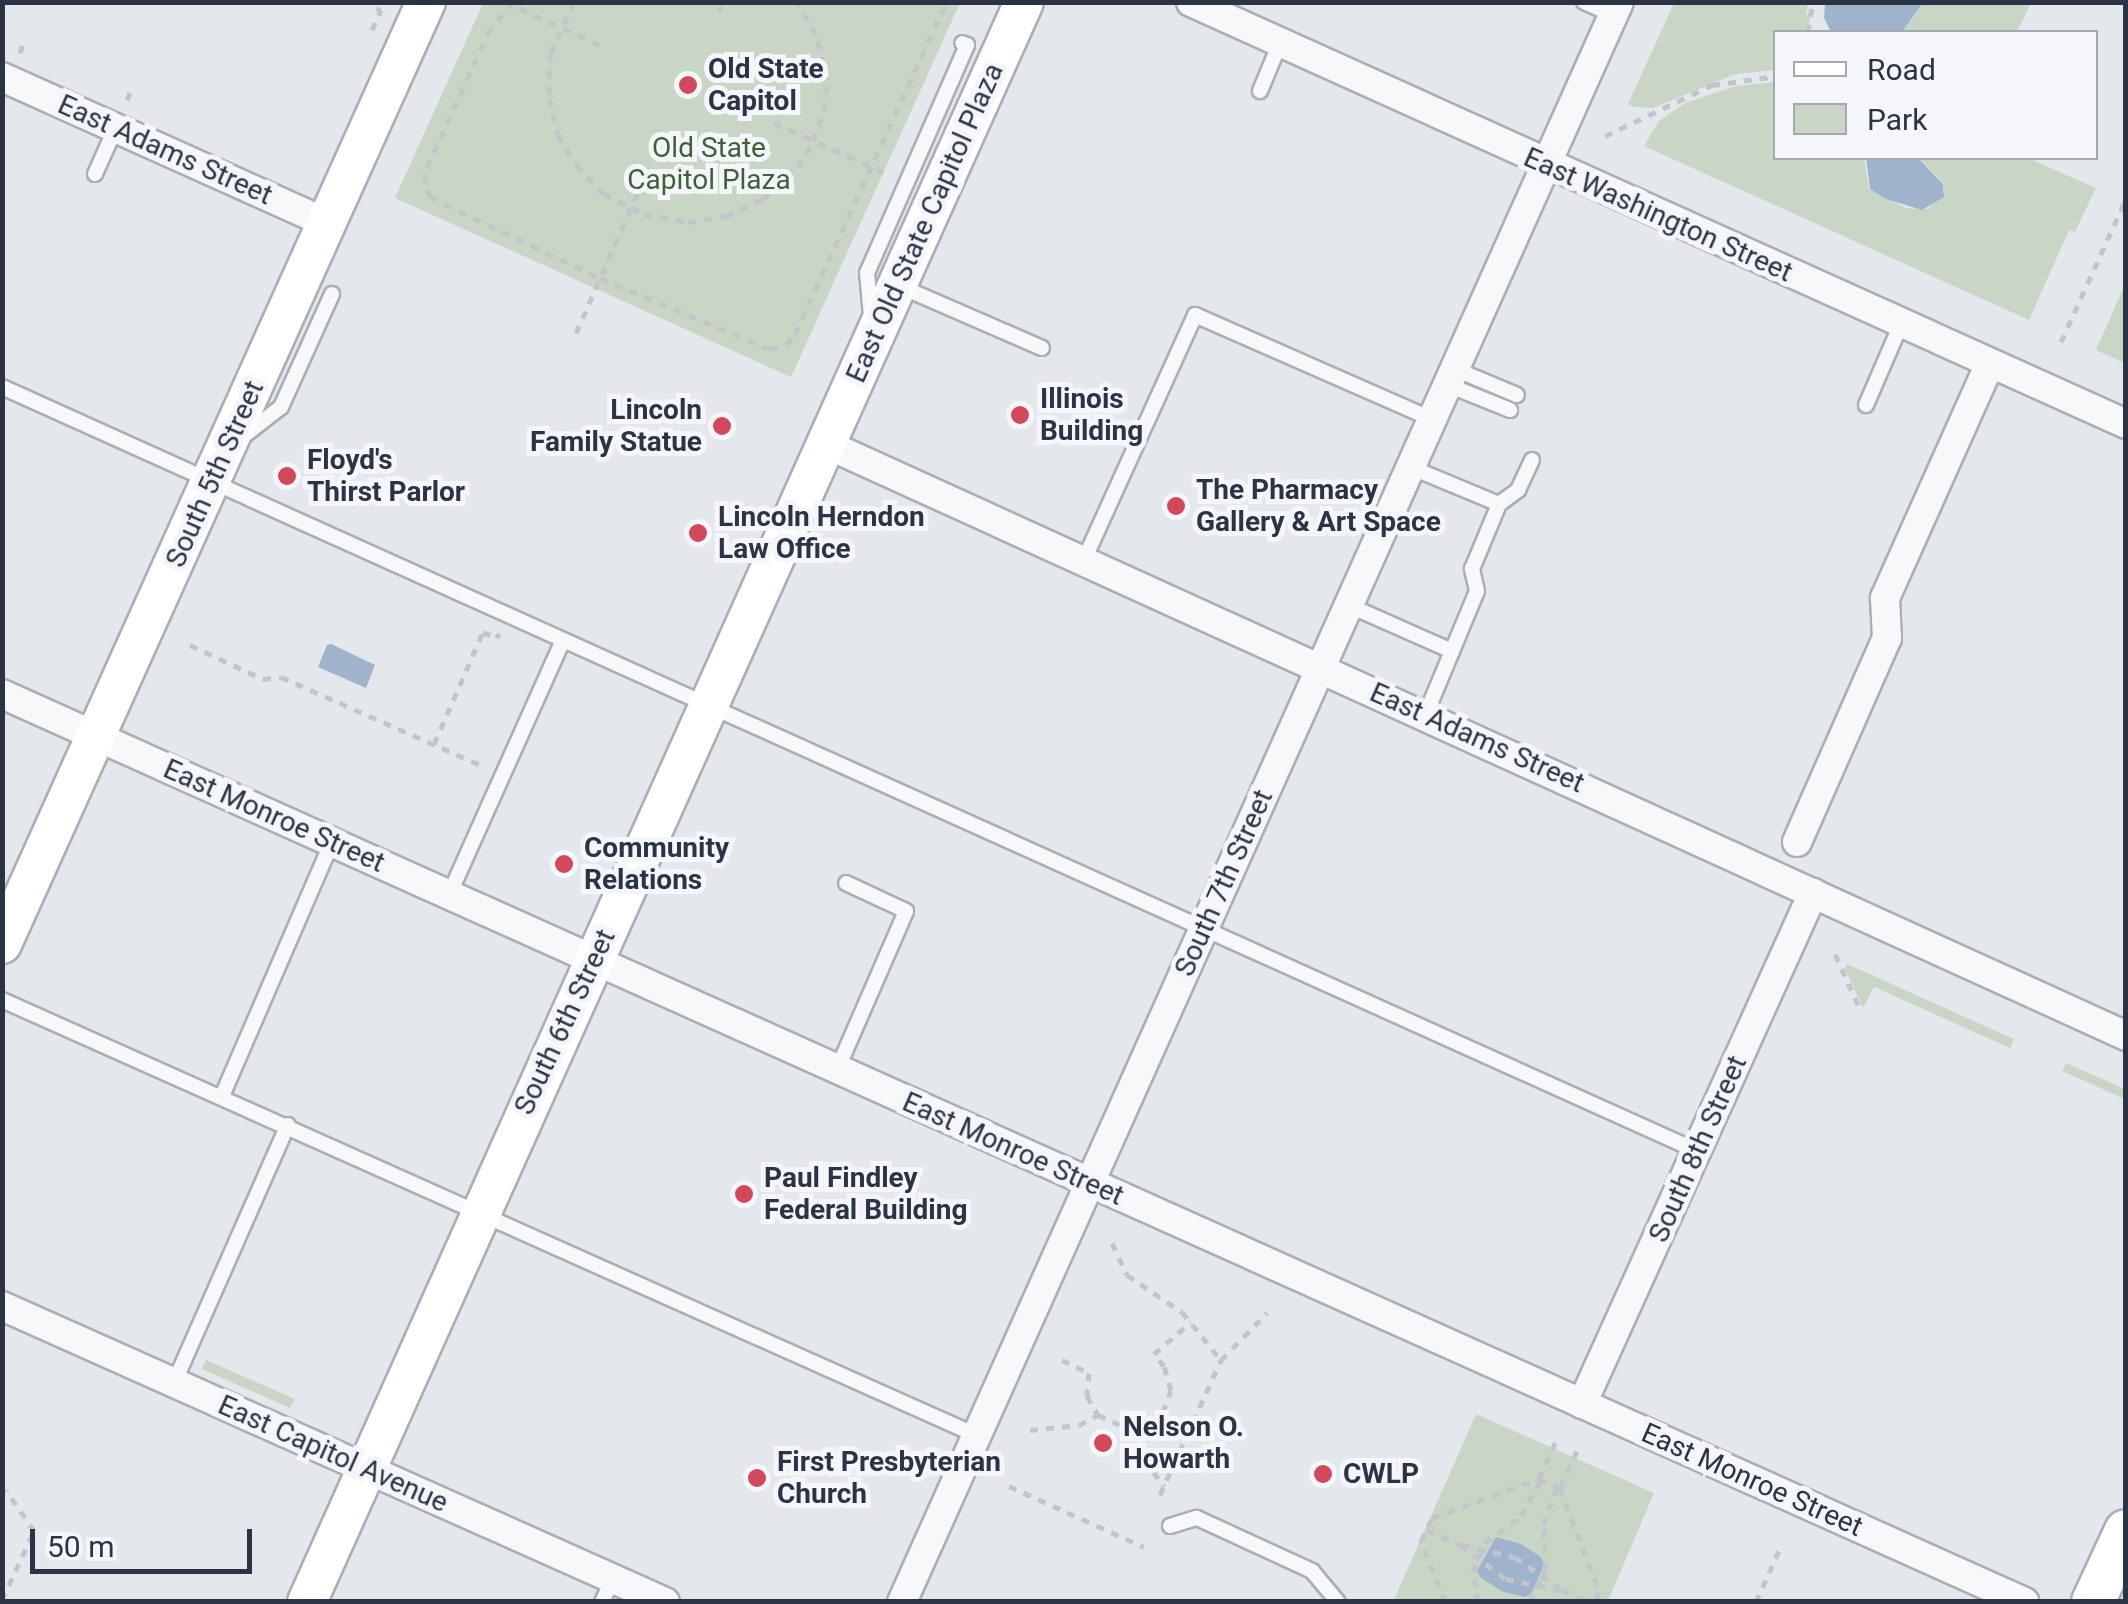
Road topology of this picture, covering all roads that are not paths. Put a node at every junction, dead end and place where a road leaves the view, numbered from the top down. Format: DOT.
graph roads {
  1 [pos="426,2"];
  2 [pos="1024,2"];
  3 [pos="1191,2"];
  4 [pos="1584,2"];
  5 [pos="1616,9"];
  6 [pos="962,43"];
  7 [pos="1280,44"];
  8 [pos="2,76"];
  9 [pos="1260,91"];
  10 [pos="116,128"];
  11 [pos="1546,165"];
  12 [pos="95,174"];
  13 [pos="327,224"];
  14 [pos="897,285"];
  15 [pos="332,294"];
  16 [pos="1901,324"];
  17 [pos="874,337"];
  18 [pos="1042,348"];
  19 [pos="1990,363"];
  20 [pos="1451,377"];
  21 [pos="2,387"];
  22 [pos="1517,395"];
  23 [pos="1866,405"];
  24 [pos="1510,410"];
  25 [pos="1432,419"];
  26 [pos="2126,424"];
  27 [pos="826,444"];
  28 [pos="1532,460"];
  29 [pos="219,466"];
  30 [pos="1410,468"];
  31 [pos="1499,504"];
  32 [pos="1084,560"];
  33 [pos="1348,605"];
  34 [pos="563,640"];
  35 [pos="1452,651"];
  36 [pos="1321,667"];
  37 [pos="2,694"];
  38 [pos="709,705"];
  39 [pos="1425,716"];
  40 [pos="96,736"];
  41 [pos="332,842"];
  42 [pos="1797,842"];
  43 [pos="846,884"];
  44 [pos="1813,893"];
  45 [pos="449,896"];
  46 [pos="1203,928"];
  47 [pos="2,944"];
  48 [pos="594,960"];
  49 [pos="2,1000"];
  50 [pos="2126,1036"];
  51 [pos="837,1070"];
  52 [pos="222,1096"];
  53 [pos="288,1125"];
  54 [pos="1697,1151"];
  55 [pos="1088,1183"];
  56 [pos="478,1212"];
  57 [pos="2,1306"];
  58 [pos="174,1383"];
  59 [pos="1582,1404"];
  60 [pos="976,1436"];
  61 [pos="366,1469"];
  62 [pos="1170,1526"];
  63 [pos="2126,1531"];
  64 [pos="608,1590"];
  65 [pos="306,1602"];
  66 [pos="664,1602"];
  67 [pos="902,1602"];
  68 [pos="1338,1602"];
  69 [pos="2024,1602"];
  70 [pos="2094,1602"];
  1 -- 13 [label="main road, South 5th Street"];
  2 -- 14 [label="main road, East Old State Capitol Plaza"];
  3 -- 7 [label="street, East Washington Street"];
  4 -- 5 [label="lane"];
  5 -- 11 [label="street, South 7th Street"];
  6 -- 17 [label="lane"];
  7 -- 9 [label="lane"];
  7 -- 11 [label="street, East Washington Street"];
  8 -- 10 [label="street, East Adams Street"];
  10 -- 12 [label="lane"];
  10 -- 13 [label="street, East Adams Street"];
  11 -- 16 [label="street, East Washington Street"];
  11 -- 20 [label="street, South 7th Street"];
  13 -- 29 [label="main road, South 5th Street"];
  14 -- 17 [label="main road, East Old State Capitol Plaza"];
  14 -- 18 [label="lane"];
  15 -- 29 [label="lane"];
  16 -- 19 [label="street, East Washington Street"];
  16 -- 23 [label="lane"];
  17 -- 27 [label="main road, East Old State Capitol Plaza"];
  19 -- 26 [label="street, East Washington Street"];
  19 -- 42 [label="street"];
  20 -- 22 [label="lane"];
  20 -- 24 [label="lane"];
  20 -- 25 [label="street, South 7th Street"];
  21 -- 29 [label="lane"];
  25 -- 30 [label="street, South 7th Street"];
  25 -- 32 [label="lane"];
  27 -- 32 [label="street, East Adams Street"];
  27 -- 38 [label="main road, South 6th Street"];
  28 -- 31 [label="lane"];
  29 -- 34 [label="lane"];
  29 -- 40 [label="main road, South 5th Street"];
  30 -- 31 [label="lane"];
  30 -- 33 [label="street, South 7th Street"];
  31 -- 35 [label="lane"];
  32 -- 36 [label="street, East Adams Street"];
  33 -- 35 [label="lane"];
  33 -- 36 [label="street, South 7th Street"];
  34 -- 38 [label="lane"];
  34 -- 45 [label="lane"];
  35 -- 39 [label="lane"];
  36 -- 39 [label="street, East Adams Street"];
  36 -- 46 [label="street, South 7th Street"];
  37 -- 40 [label="street, East Monroe Street"];
  38 -- 46 [label="lane"];
  38 -- 48 [label="main road, South 6th Street"];
  39 -- 44 [label="street, East Adams Street"];
  40 -- 41 [label="street, East Monroe Street"];
  40 -- 47 [label="main road, South 5th Street"];
  41 -- 45 [label="street, East Monroe Street"];
  41 -- 52 [label="lane"];
  43 -- 51 [label="lane"];
  44 -- 50 [label="street, East Adams Street"];
  44 -- 54 [label="street, South 8th Street"];
  45 -- 48 [label="street, East Monroe Street"];
  46 -- 54 [label="lane"];
  46 -- 55 [label="street, South 7th Street"];
  48 -- 51 [label="street, East Monroe Street"];
  48 -- 56 [label="main road, South 6th Street"];
  49 -- 52 [label="lane"];
  51 -- 55 [label="street, East Monroe Street"];
  52 -- 53 [label="lane"];
  53 -- 56 [label="lane"];
  53 -- 58 [label="lane"];
  54 -- 59 [label="street, South 8th Street"];
  55 -- 59 [label="street, East Monroe Street"];
  55 -- 60 [label="street, South 7th Street"];
  56 -- 60 [label="lane"];
  56 -- 61 [label="main road, South 6th Street"];
  57 -- 58 [label="street, East Capitol Avenue"];
  58 -- 61 [label="street, East Capitol Avenue"];
  59 -- 69 [label="street, East Monroe Street"];
  60 -- 67 [label="street, South 7th Street"];
  61 -- 64 [label="street, East Capitol Avenue"];
  61 -- 65 [label="main road, South 6th Street"];
  62 -- 68 [label="lane"];
  63 -- 70 [label="main road"];
  64 -- 66 [label="street, East Capitol Avenue"];
}
